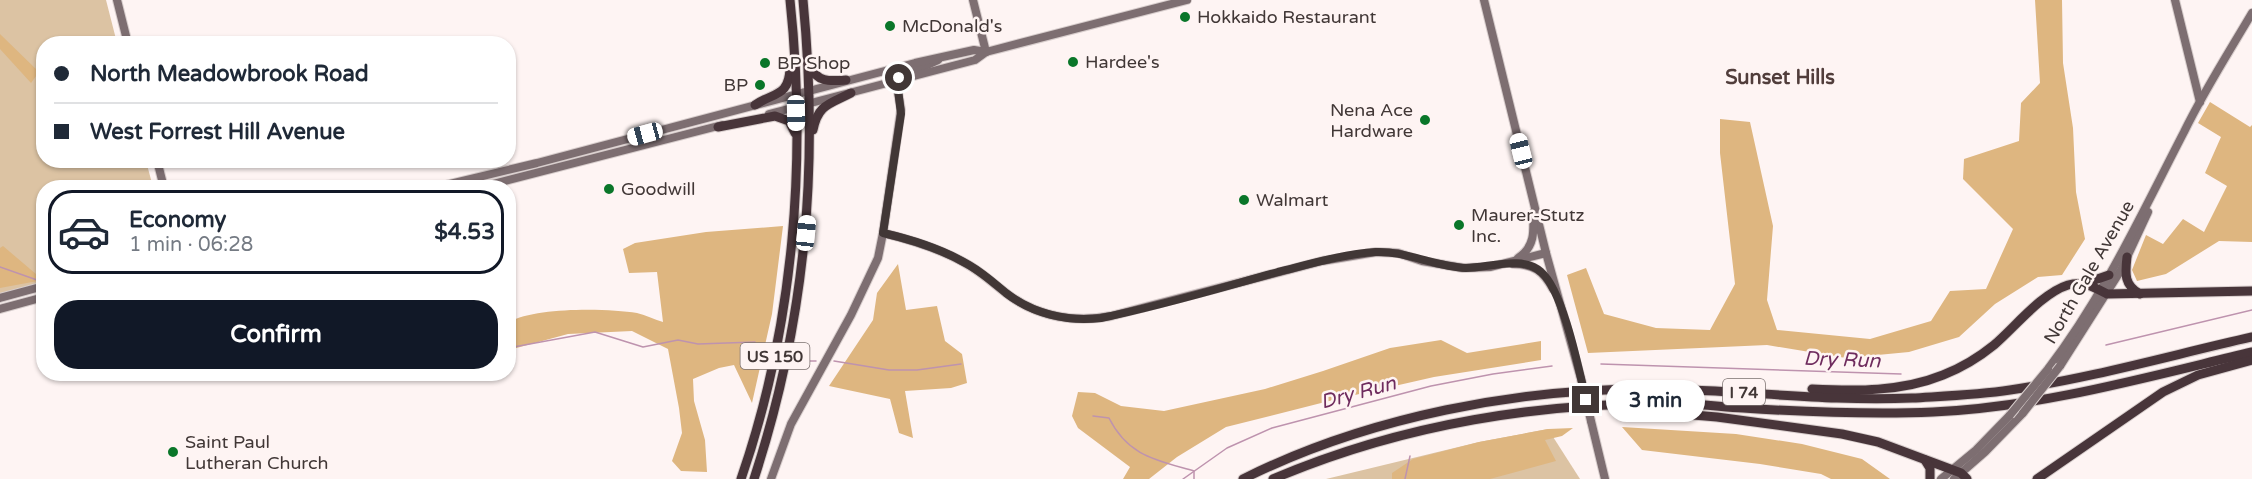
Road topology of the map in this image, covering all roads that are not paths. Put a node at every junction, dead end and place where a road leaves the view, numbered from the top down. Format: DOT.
graph roads {
  1 [pos="117,0"];
  2 [pos="789,0"];
  3 [pos="803,0"];
  4 [pos="973,0"];
  5 [pos="1186,0"];
  6 [pos="1485,0"];
  7 [pos="2175,0"];
  8 [pos="2252,13"];
  9 [pos="126,36"];
  10 [pos="808,52"];
  11 [pos="986,52"];
  12 [pos="944,56"];
  13 [pos="894,68"];
  14 [pos="846,80"];
  15 [pos="897,81"];
  16 [pos="810,90"];
  17 [pos="796,93"];
  18 [pos="850,93"];
  19 [pos="2200,102"];
  20 [pos="810,104"];
  21 [pos="755,105"];
  22 [pos="796,107"];
  23 [pos="718,127"];
  24 [pos="797,141"];
  25 [pos="2175,149"];
  26 [pos="466,180"];
  27 [pos="509,180"];
  28 [pos="810,189"];
  29 [pos="1531,194"];
  30 [pos="883,233"];
  31 [pos="1546,253"];
  32 [pos="2127,257"];
  33 [pos="1506,264"];
  34 [pos="2109,275"];
  35 [pos="2080,284"];
  36 [pos="36,288"];
  37 [pos="2252,291"];
  38 [pos="2104,292"];
  39 [pos="2140,294"];
  40 [pos="0,298"];
  41 [pos="36,299"];
  42 [pos="1561,306"];
  43 [pos="0,309"];
  44 [pos="2252,337"];
  45 [pos="2252,352"];
  46 [pos="2252,360"];
  47 [pos="1626,389"];
  48 [pos="1568,407"];
  49 [pos="1330,457"];
  50 [pos="1925,460"];
  51 [pos="1959,475"];
  52 [pos="741,479"];
  53 [pos="754,479"];
  54 [pos="771,479"];
  55 [pos="1243,479"];
  56 [pos="1273,479"];
  57 [pos="1285,479"];
  58 [pos="1605,479"];
  59 [pos="1930,479"];
  60 [pos="1941,479"];
  61 [pos="2037,479"];
  1 -- 9 [label="main road"];
  2 -- 17 [label="highway, US 150"];
  2 -- 21 [label="highway"];
  3 -- 10 [label="highway, US 150"];
  4 -- 11 [label="main road"];
  5 -- 11 [label="main road"];
  6 -- 29 [label="main road"];
  7 -- 19 [label="main road"];
  8 -- 19 [label="main road, North Gale Avenue"];
  10 -- 14 [label="highway"];
  10 -- 16 [label="highway, US 150"];
  11 -- 12 [label="main road"];
  11 -- 15 [label="main road"];
  12 -- 13 [label="main road"];
  12 -- 15 [label="main road"];
  13 -- 14 [label="main road"];
  13 -- 15 [label="main road"];
  14 -- 16 [label="main road"];
  15 -- 18 [label="main road"];
  15 -- 30 [label="main road"];
  16 -- 17 [label="main road"];
  16 -- 20 [label="highway, US 150"];
  17 -- 21 [label="main road"];
  17 -- 22 [label="highway, US 150"];
  18 -- 20 [label="main road"];
  18 -- 28 [label="highway"];
  19 -- 25 [label="main road, North Gale Avenue"];
  20 -- 22 [label="main road"];
  20 -- 28 [label="highway, US 150"];
  21 -- 26 [label="main road"];
  22 -- 23 [label="main road"];
  22 -- 24 [label="highway, US 150"];
  23 -- 24 [label="highway"];
  23 -- 27 [label="main road"];
  24 -- 52 [label="highway, US 150"];
  25 -- 32 [label="main road, North Gale Avenue"];
  25 -- 34 [label="main road, North Gale Avenue"];
  28 -- 53 [label="highway, US 150"];
  29 -- 31 [label="main road"];
  29 -- 33 [label="main road"];
  30 -- 33 [label="main road"];
  30 -- 54 [label="main road"];
  31 -- 33 [label="main road"];
  31 -- 42 [label="main road"];
  32 -- 38 [label="main road, North Gale Avenue"];
  32 -- 39 [label="highway"];
  33 -- 42 [label="main road"];
  34 -- 35 [label="highway"];
  34 -- 38 [label="main road, North Gale Avenue"];
  35 -- 38 [label="highway"];
  35 -- 47 [label="highway"];
  36 -- 40 [label="main road"];
  37 -- 39 [label="highway"];
  38 -- 39 [label="highway"];
  38 -- 51 [label="main road, North Gale Avenue, bridge"];
  38 -- 51 [label="main road, North Gale Avenue, bridge"];
  41 -- 43 [label="main road"];
  42 -- 58 [label="main road, bridge"];
  44 -- 47 [label="highway, I 74"];
  45 -- 48 [label="highway, I 74"];
  46 -- 61 [label="highway"];
  47 -- 55 [label="highway, I 74"];
  48 -- 49 [label="highway, I 74"];
  48 -- 50 [label="highway"];
  49 -- 56 [label="highway, I 74"];
  49 -- 57 [label="highway"];
  50 -- 51 [label="highway"];
  50 -- 59 [label="highway"];
  51 -- 60 [label="main road, North Gale Avenue"];
}
